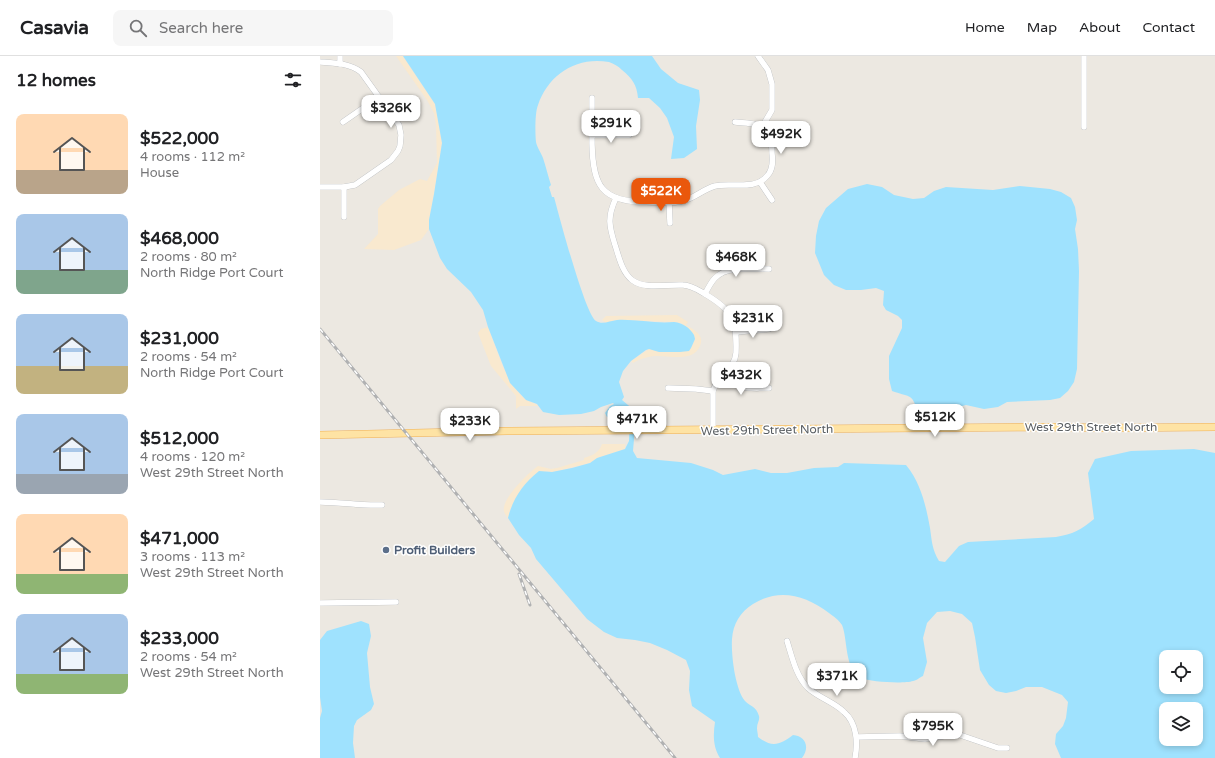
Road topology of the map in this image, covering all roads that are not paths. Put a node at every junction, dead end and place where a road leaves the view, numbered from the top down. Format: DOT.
graph roads {
  1 [pos="340,56"];
  2 [pos="758,56"];
  3 [pos="1084,56"];
  4 [pos="320,62"];
  5 [pos="340,64"];
  6 [pos="379,97"];
  7 [pos="592,98"];
  8 [pos="343,122"];
  9 [pos="735,122"];
  10 [pos="762,127"];
  11 [pos="1084,127"];
  12 [pos="629,134"];
  13 [pos="592,135"];
  14 [pos="760,182"];
  15 [pos="320,187"];
  16 [pos="344,187"];
  17 [pos="616,198"];
  18 [pos="772,200"];
  19 [pos="669,202"];
  20 [pos="344,217"];
  21 [pos="670,223"];
  22 [pos="727,249"];
  23 [pos="769,269"];
  24 [pos="731,270"];
  25 [pos="705,294"];
  26 [pos="769,329"];
  27 [pos="736,332"];
  28 [pos="724,373"];
  29 [pos="668,388"];
  30 [pos="770,388"];
  31 [pos="713,391"];
  32 [pos="1215,427"];
  33 [pos="713,430"];
  34 [pos="320,435"];
  35 [pos="320,502"];
  36 [pos="382,506"];
  37 [pos="396,602"];
  38 [pos="320,603"];
  39 [pos="787,641"];
  40 [pos="856,737"];
  41 [pos="1006,748"];
  42 [pos="855,758"];
  1 -- 5 [label="street"];
  2 -- 10 [label="street"];
  3 -- 11 [label="street"];
  4 -- 5 [label="street"];
  5 -- 6 [label="street"];
  6 -- 8 [label="street"];
  6 -- 16 [label="street"];
  7 -- 13 [label="street"];
  9 -- 10 [label="street"];
  10 -- 14 [label="street"];
  12 -- 13 [label="street"];
  13 -- 17 [label="street"];
  14 -- 18 [label="street"];
  14 -- 19 [label="street"];
  15 -- 16 [label="street"];
  16 -- 20 [label="street"];
  17 -- 19 [label="street"];
  17 -- 25 [label="street"];
  19 -- 21 [label="street"];
  22 -- 24 [label="street"];
  23 -- 24 [label="street"];
  24 -- 25 [label="street"];
  25 -- 27 [label="street"];
  26 -- 27 [label="street"];
  27 -- 28 [label="street"];
  28 -- 30 [label="street"];
  28 -- 31 [label="street"];
  29 -- 31 [label="street"];
  31 -- 33 [label="street"];
  32 -- 33 [label="main road, West 29th Street North"];
  33 -- 34 [label="main road, West 29th Street North"];
  35 -- 36 [label="street"];
  37 -- 38 [label="street"];
  39 -- 40 [label="street"];
  40 -- 41 [label="street"];
  40 -- 42 [label="street"];
}
